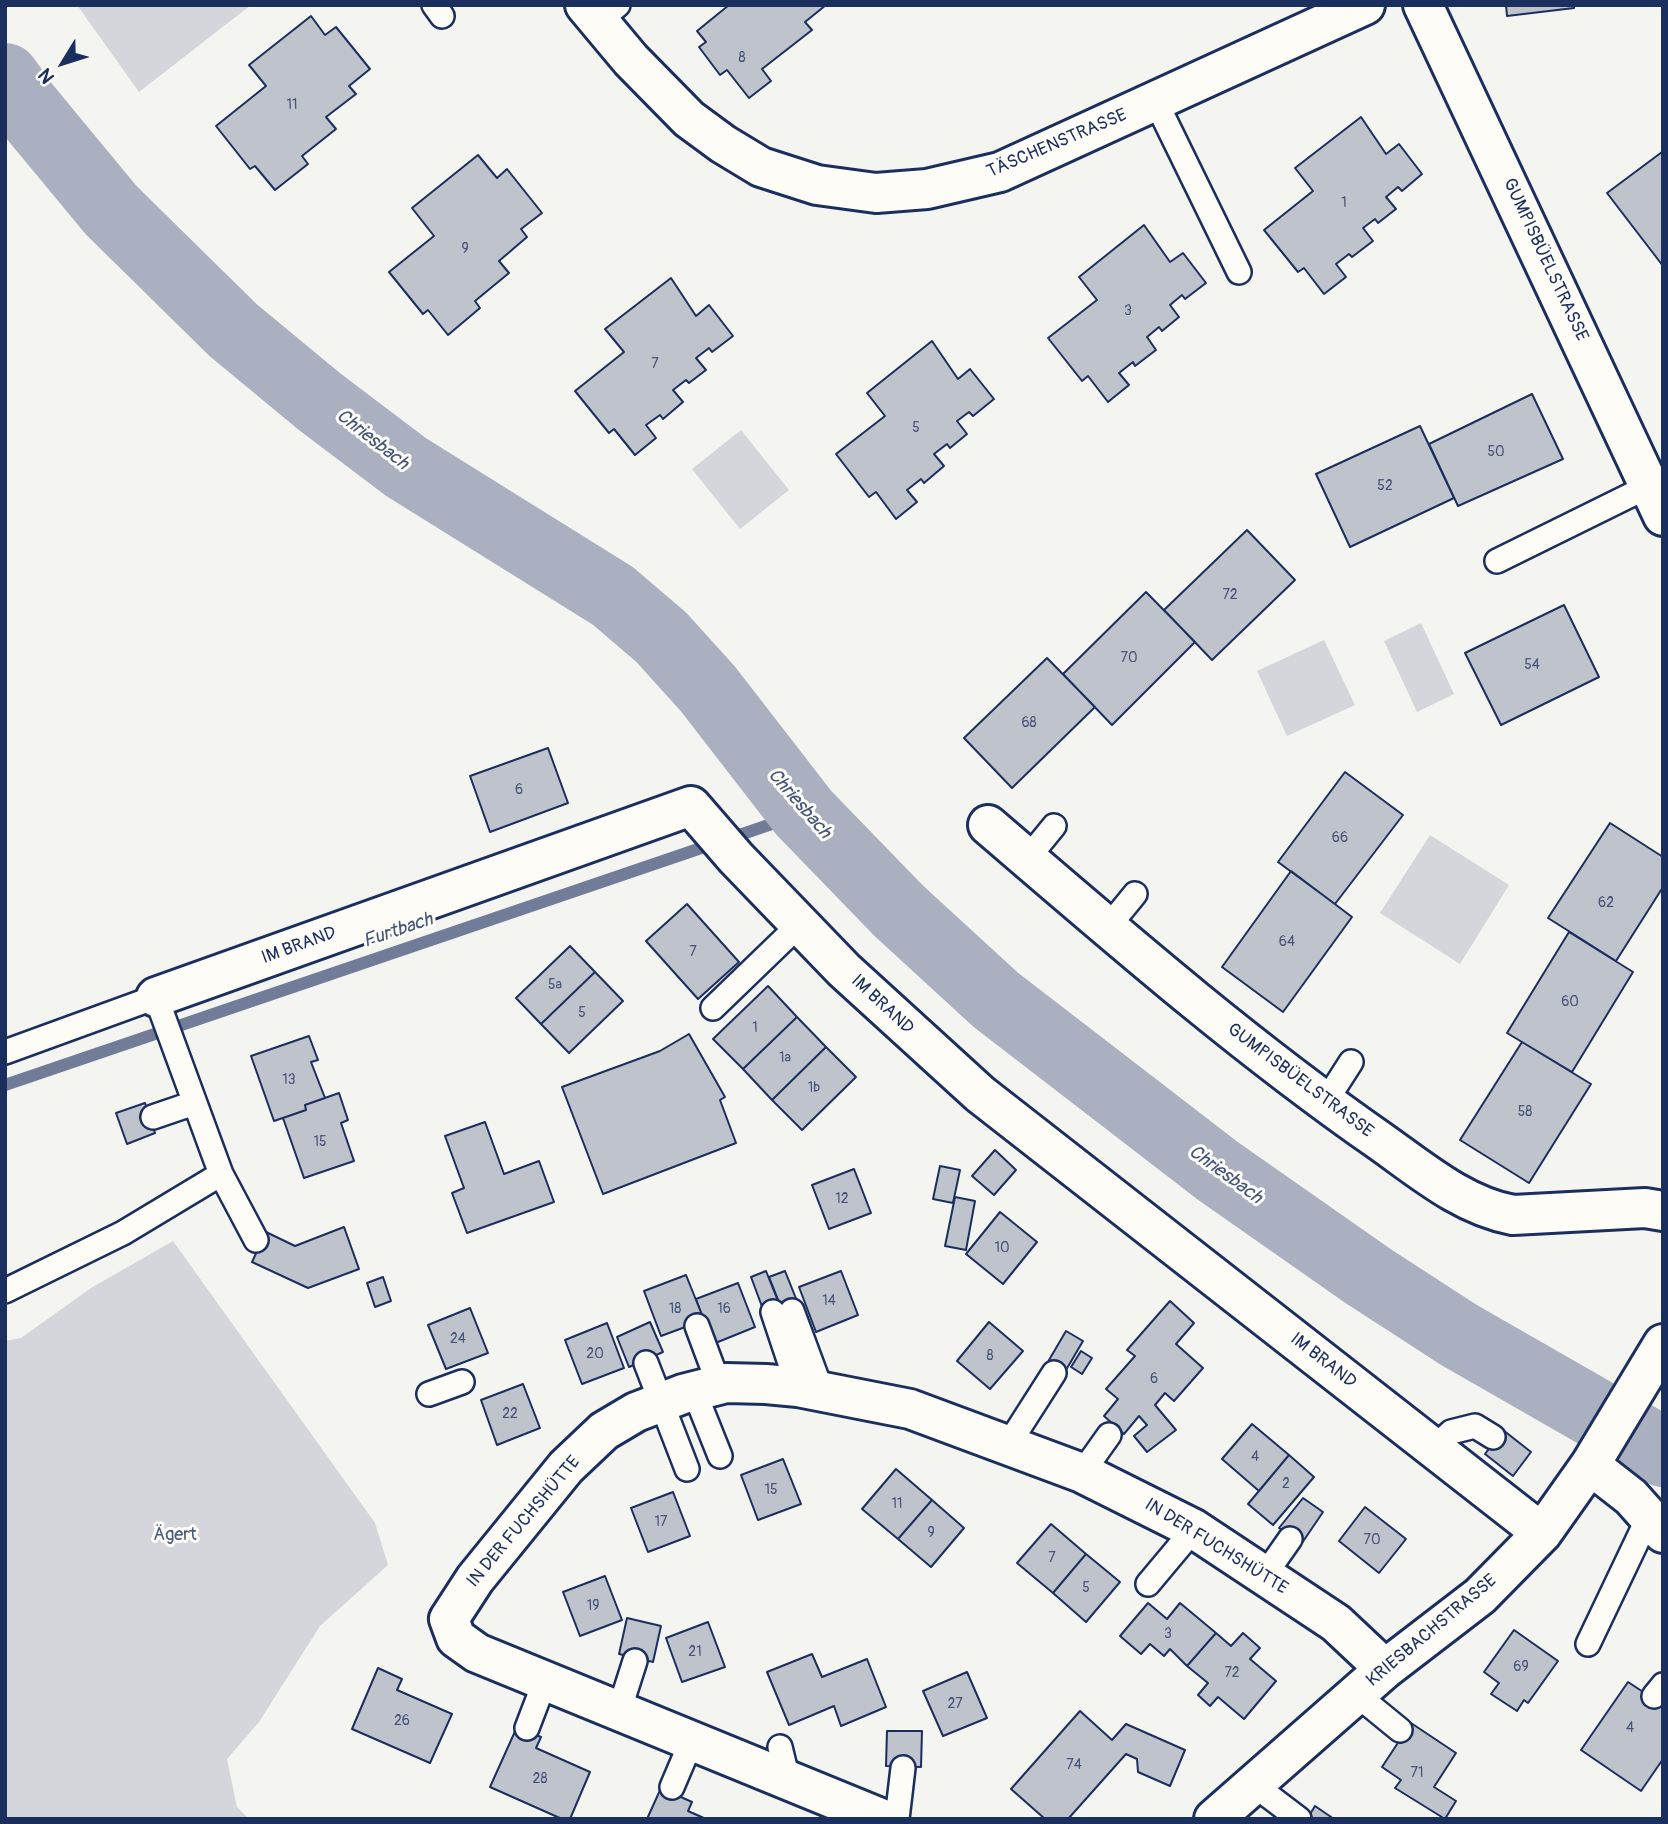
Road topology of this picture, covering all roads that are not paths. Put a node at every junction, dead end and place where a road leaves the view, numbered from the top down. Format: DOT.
graph roads {
  1 [pos="1365,5"];
  2 [pos="1423,5"];
  3 [pos="600,11"];
  4 [pos="1156,102"];
  5 [pos="1239,272"];
  6 [pos="1656,501"];
  7 [pos="1497,561"];
  8 [pos="988,825"];
  9 [pos="1054,826"];
  10 [pos="1027,859"];
  11 [pos="1135,894"];
  12 [pos="800,924"];
  13 [pos="1108,927"];
  14 [pos="158,1003"];
  15 [pos="713,1008"];
  16 [pos="5,1052"];
  17 [pos="1351,1062"];
  18 [pos="1326,1101"];
  19 [pos="194,1103"];
  20 [pos="153,1117"];
  21 [pos="220,1174"];
  22 [pos="1663,1211"];
  23 [pos="256,1240"];
  24 [pos="5,1292"];
  25 [pos="783,1311"];
  26 [pos="697,1326"];
  27 [pos="1657,1354"];
  28 [pos="646,1363"];
  29 [pos="1054,1373"];
  30 [pos="462,1382"];
  31 [pos="810,1389"];
  32 [pos="692,1393"];
  33 [pos="429,1394"];
  34 [pos="1109,1435"];
  35 [pos="1493,1437"];
  36 [pos="1009,1445"];
  37 [pos="1434,1448"];
  38 [pos="720,1455"];
  39 [pos="1595,1458"];
  40 [pos="687,1469"];
  41 [pos="1082,1473"];
  42 [pos="1656,1524"];
  43 [pos="1194,1529"];
  44 [pos="1542,1533"];
  45 [pos="1290,1539"];
  46 [pos="1264,1576"];
  47 [pos="1148,1584"];
  48 [pos="1588,1644"];
  49 [pos="635,1661"];
  50 [pos="1385,1669"];
  51 [pos="545,1681"];
  52 [pos="1356,1694"];
  53 [pos="619,1711"];
  54 [pos="527,1728"];
  55 [pos="1400,1730"];
  56 [pos="692,1740"];
  57 [pos="903,1768"];
  58 [pos="1253,1784"];
  59 [pos="673,1787"];
  60 [pos="883,1819"];
  61 [pos="897,1819"];
  62 [pos="1214,1819"];
  63 [pos="1299,1819"];
  1 -- 4 [label="street, TÄSCHENSTRASSE"];
  2 -- 6 [label="street, GUMPISBÜELSTRASSE"];
  3 -- 4 [label="street, TÄSCHENSTRASSE"];
  4 -- 5 [label="lane"];
  6 -- 7 [label="lane"];
  8 -- 10 [label="street, GUMPISBÜELSTRASSE"];
  9 -- 10 [label="lane"];
  10 -- 13 [label="street, GUMPISBÜELSTRASSE"];
  11 -- 13 [label="lane"];
  12 -- 14 [label="street, IM BRAND"];
  12 -- 15 [label="lane"];
  12 -- 37 [label="street, IM BRAND"];
  13 -- 18 [label="street, GUMPISBÜELSTRASSE"];
  14 -- 16 [label="lane"];
  14 -- 19 [label="lane"];
  17 -- 18 [label="lane"];
  18 -- 22 [label="street, GUMPISBÜELSTRASSE"];
  19 -- 20 [label="lane"];
  19 -- 21 [label="lane"];
  21 -- 23 [label="lane"];
  21 -- 24 [label="lane"];
  25 -- 31 [label="lane"];
  26 -- 32 [label="lane"];
  27 -- 39 [label="street, KRIESBACHSTRASSE"];
  28 -- 32 [label="lane"];
  29 -- 36 [label="lane"];
  30 -- 33 [label="lane"];
  31 -- 32 [label="street, IN DER FUCHSHÜTTE"];
  31 -- 36 [label="street, IN DER FUCHSHÜTTE"];
  32 -- 38 [label="lane"];
  32 -- 40 [label="lane"];
  32 -- 51 [label="street, IN DER FUCHSHÜTTE"];
  34 -- 41 [label="lane"];
  35 -- 37 [label="lane"];
  36 -- 41 [label="street, IN DER FUCHSHÜTTE"];
  37 -- 44 [label="street, IM BRAND"];
  39 -- 42 [label="street"];
  39 -- 44 [label="street, KRIESBACHSTRASSE"];
  41 -- 43 [label="street, IN DER FUCHSHÜTTE"];
  42 -- 48 [label="lane"];
  43 -- 46 [label="street, IN DER FUCHSHÜTTE"];
  43 -- 47 [label="lane"];
  44 -- 50 [label="street, KRIESBACHSTRASSE"];
  45 -- 46 [label="lane"];
  46 -- 50 [label="street, IN DER FUCHSHÜTTE"];
  49 -- 53 [label="lane"];
  50 -- 52 [label="street, KRIESBACHSTRASSE"];
  51 -- 53 [label="street, IN DER FUCHSHÜTTE"];
  51 -- 54 [label="lane"];
  52 -- 55 [label="lane"];
  52 -- 58 [label="street, KRIESBACHSTRASSE"];
  53 -- 56 [label="street, IN DER FUCHSHÜTTE"];
  56 -- 59 [label="lane"];
  56 -- 60 [label="street, IN DER FUCHSHÜTTE"];
  57 -- 61 [label="lane"];
  58 -- 62 [label="street, KRIESBACHSTRASSE"];
  58 -- 63 [label="lane"];
}
